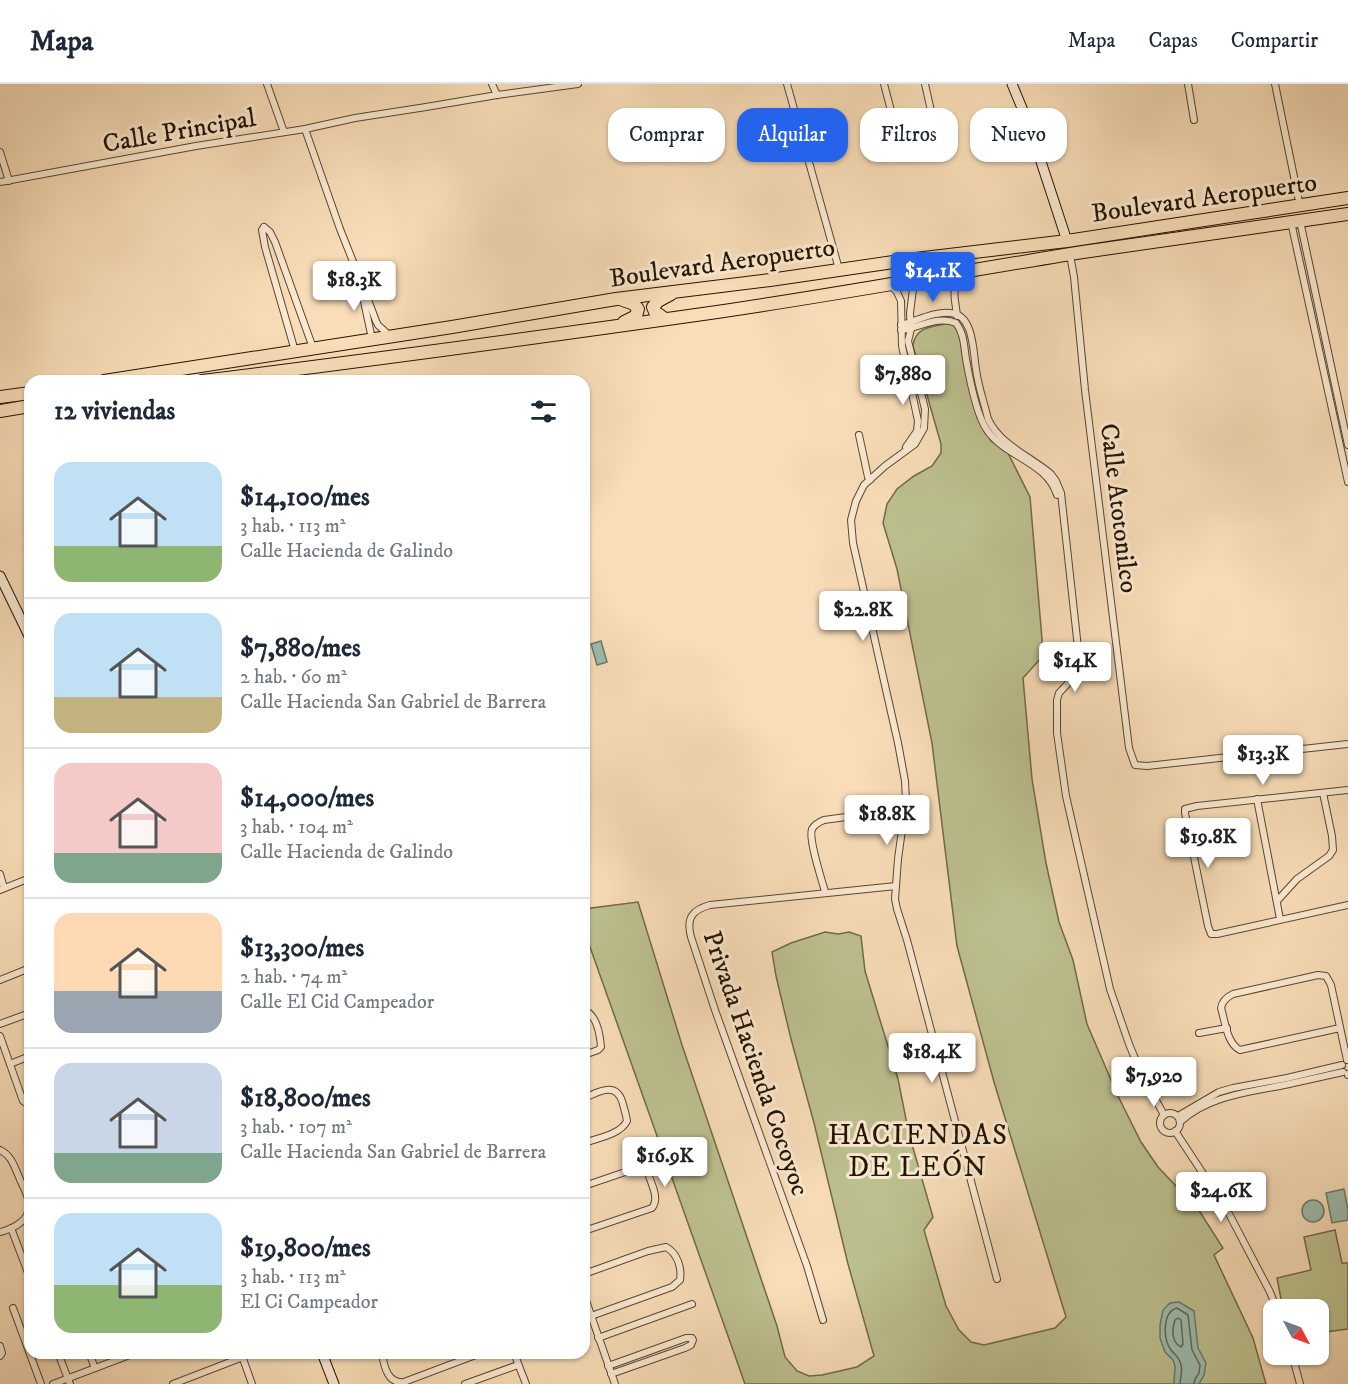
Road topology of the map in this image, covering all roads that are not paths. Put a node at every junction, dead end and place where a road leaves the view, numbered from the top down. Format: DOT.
graph roads {
  1 [pos="267,84"];
  2 [pos="492,84"];
  3 [pos="578,84"];
  4 [pos="787,84"];
  5 [pos="884,84"];
  6 [pos="925,84"];
  7 [pos="1012,84"];
  8 [pos="1188,84"];
  9 [pos="1275,84"];
  10 [pos="497,95"];
  11 [pos="890,108"];
  12 [pos="930,108"];
  13 [pos="1194,120"];
  14 [pos="304,129"];
  15 [pos="284,132"];
  16 [pos="0,152"];
  17 [pos="9,181"];
  18 [pos="0,182"];
  19 [pos="1348,198"];
  20 [pos="1300,206"];
  21 [pos="1348,214"];
  22 [pos="1296,222"];
  23 [pos="1067,241"];
  24 [pos="1070,255"];
  25 [pos="1308,259"];
  26 [pos="1300,260"];
  27 [pos="839,269"];
  28 [pos="963,272"];
  29 [pos="360,280"];
  30 [pos="914,281"];
  31 [pos="891,285"];
  32 [pos="677,291"];
  33 [pos="616,299"];
  34 [pos="957,315"];
  35 [pos="664,319"];
  36 [pos="953,321"];
  37 [pos="910,326"];
  38 [pos="611,327"];
  39 [pos="901,328"];
  40 [pos="390,336"];
  41 [pos="372,339"];
  42 [pos="313,348"];
  43 [pos="295,351"];
  44 [pos="972,370"];
  45 [pos="142,375"];
  46 [pos="247,375"];
  47 [pos="918,380"];
  48 [pos="910,382"];
  49 [pos="24,394"];
  50 [pos="0,397"];
  51 [pos="24,407"];
  52 [pos="4,412"];
  53 [pos="859,435"];
  54 [pos="1348,445"];
  55 [pos="1347,468"];
  56 [pos="867,481"];
  57 [pos="1348,482"];
  58 [pos="0,576"];
  59 [pos="2,589"];
  60 [pos="24,628"];
  61 [pos="1348,744"];
  62 [pos="1348,790"];
  63 [pos="1323,793"];
  64 [pos="1257,799"];
  65 [pos="905,810"];
  66 [pos="0,874"];
  67 [pos="24,880"];
  68 [pos="896,886"];
  69 [pos="2,889"];
  70 [pos="825,892"];
  71 [pos="1277,901"];
  72 [pos="1348,905"];
  73 [pos="1280,919"];
  74 [pos="24,970"];
  75 [pos="0,980"];
  76 [pos="24,1014"];
  77 [pos="590,1014"];
  78 [pos="0,1024"];
  79 [pos="1227,1028"];
  80 [pos="1340,1028"];
  81 [pos="1199,1033"];
  82 [pos="0,1036"];
  83 [pos="590,1053"];
  84 [pos="24,1058"];
  85 [pos="10,1064"];
  86 [pos="1346,1068"];
  87 [pos="590,1096"];
  88 [pos="24,1102"];
  89 [pos="1164,1115"];
  90 [pos="1179,1119"];
  91 [pos="1175,1131"];
  92 [pos="590,1141"];
  93 [pos="0,1150"];
  94 [pos="590,1184"];
  95 [pos="24,1188"];
  96 [pos="24,1219"];
  97 [pos="11,1228"];
  98 [pos="590,1229"];
  99 [pos="0,1232"];
  100 [pos="24,1262"];
  101 [pos="590,1272"];
  102 [pos="997,1279"];
  103 [pos="1272,1299"];
  104 [pos="692,1304"];
  105 [pos="13,1308"];
  106 [pos="590,1313"];
  107 [pos="591,1316"];
  108 [pos="823,1320"];
  109 [pos="24,1338"];
  110 [pos="598,1338"];
  111 [pos="0,1346"];
  112 [pos="0,1356"];
  113 [pos="32,1359"];
  114 [pos="60,1359"];
  115 [pos="91,1359"];
  116 [pos="119,1359"];
  117 [pos="231,1359"];
  118 [pos="240,1359"];
  119 [pos="324,1359"];
  120 [pos="384,1359"];
  121 [pos="466,1359"];
  122 [pos="516,1359"];
  123 [pos="518,1365"];
  124 [pos="1295,1365"];
  125 [pos="608,1366"];
  126 [pos="95,1368"];
  127 [pos="611,1374"];
  128 [pos="69,1381"];
  129 [pos="41,1384"];
  130 [pos="53,1384"];
  131 [pos="173,1384"];
  132 [pos="252,1384"];
  133 [pos="334,1384"];
  134 [pos="465,1384"];
  135 [pos="525,1384"];
  136 [pos="615,1384"];
  137 [pos="1300,1384"];
  1 -- 15 [label="street"];
  2 -- 10 [label="street"];
  3 -- 10 [label="street, Calle Principal"];
  4 -- 27 [label="street"];
  5 -- 11 [label="street"];
  6 -- 12 [label="street"];
  7 -- 23 [label="street"];
  8 -- 13 [label="street"];
  9 -- 20 [label="street"];
  10 -- 14 [label="street, Calle Principal"];
  14 -- 15 [label="street, Calle Principal"];
  14 -- 29 [label="street"];
  15 -- 17 [label="street, Calle Principal"];
  16 -- 17 [label="street"];
  17 -- 18 [label="street, Calle Principal"];
  19 -- 20 [label="highway, Boulevard Aeropuerto"];
  20 -- 23 [label="highway, Boulevard Aeropuerto"];
  21 -- 22 [label="highway, Boulevard Aeropuerto"];
  22 -- 24 [label="highway, Boulevard Aeropuerto"];
  22 -- 25 [label="street"];
  22 -- 26 [label="street"];
  23 -- 27 [label="highway, Boulevard Aeropuerto"];
  24 -- 28 [label="highway, Boulevard Aeropuerto"];
  24 -- 61 [label="street, Calle Atotonilco"];
  25 -- 26 [label="street"];
  25 -- 54 [label="street"];
  26 -- 55 [label="street"];
  27 -- 32 [label="highway, Boulevard Aeropuerto"];
  28 -- 30 [label="highway, Boulevard Aeropuerto"];
  28 -- 34 [label="street"];
  29 -- 40 [label="street"];
  29 -- 41 [label="street"];
  30 -- 31 [label="highway, Boulevard Aeropuerto"];
  30 -- 37 [label="street"];
  31 -- 35 [label="highway, Boulevard Aeropuerto"];
  31 -- 39 [label="street"];
  32 -- 33 [label="highway, Boulevard Aeropuerto"];
  32 -- 35 [label="highway"];
  33 -- 38 [label="highway"];
  33 -- 40 [label="highway, Boulevard Aeropuerto"];
  34 -- 36 [label="street"];
  34 -- 37 [label="street"];
  34 -- 44 [label="street"];
  35 -- 38 [label="highway, Boulevard Aeropuerto"];
  36 -- 37 [label="street"];
  36 -- 44 [label="street"];
  37 -- 39 [label="street"];
  37 -- 47 [label="street"];
  38 -- 46 [label="highway, Boulevard Aeropuerto"];
  39 -- 48 [label="street"];
  40 -- 41 [label="highway, Boulevard Aeropuerto"];
  41 -- 42 [label="highway, Boulevard Aeropuerto"];
  42 -- 43 [label="highway, Boulevard Aeropuerto"];
  42 -- 43 [label="street"];
  43 -- 45 [label="highway, Boulevard Aeropuerto"];
  44 -- 89 [label="street"];
  47 -- 48 [label="street"];
  47 -- 56 [label="street"];
  48 -- 56 [label="street"];
  49 -- 50 [label="highway"];
  51 -- 52 [label="highway"];
  53 -- 56 [label="street"];
  55 -- 57 [label="street"];
  56 -- 65 [label="street"];
  58 -- 59 [label="street"];
  59 -- 60 [label="street"];
  62 -- 63 [label="street"];
  63 -- 64 [label="street"];
  63 -- 71 [label="street"];
  64 -- 71 [label="street"];
  64 -- 73 [label="street"];
  65 -- 68 [label="street"];
  65 -- 70 [label="street"];
  66 -- 69 [label="street"];
  67 -- 69 [label="street"];
  68 -- 70 [label="street, Privada Hacienda Cocoyoc"];
  68 -- 102 [label="street"];
  70 -- 108 [label="street, Privada Hacienda Cocoyoc"];
  71 -- 73 [label="street"];
  72 -- 73 [label="street"];
  74 -- 75 [label="street"];
  76 -- 78 [label="street"];
  77 -- 83 [label="street"];
  79 -- 80 [label="street"];
  79 -- 80 [label="street"];
  79 -- 81 [label="street"];
  80 -- 86 [label="street"];
  82 -- 85 [label="street"];
  84 -- 85 [label="street"];
  85 -- 88 [label="street"];
  86 -- 90 [label="street"];
  87 -- 92 [label="street"];
  89 -- 90 [label="street"];
  89 -- 91 [label="street"];
  90 -- 91 [label="street"];
  91 -- 103 [label="street"];
  93 -- 95 [label="street"];
  94 -- 98 [label="street"];
  96 -- 97 [label="street"];
  97 -- 99 [label="street"];
  97 -- 100 [label="street"];
  101 -- 107 [label="street"];
  104 -- 110 [label="street"];
  105 -- 109 [label="street"];
  106 -- 107 [label="street"];
  107 -- 110 [label="street"];
  110 -- 125 [label="street"];
  111 -- 112 [label="street"];
  113 -- 129 [label="street"];
  114 -- 128 [label="street"];
  115 -- 126 [label="street"];
  116 -- 126 [label="street"];
  117 -- 131 [label="street"];
  118 -- 132 [label="street"];
  119 -- 133 [label="street"];
  120 -- 121 [label="street"];
  122 -- 123 [label="street"];
  123 -- 134 [label="street"];
  123 -- 135 [label="street"];
  124 -- 137 [label="street"];
  125 -- 127 [label="street"];
  125 -- 127 [label="street"];
  126 -- 128 [label="street"];
  127 -- 136 [label="street"];
  128 -- 130 [label="street"];
}
